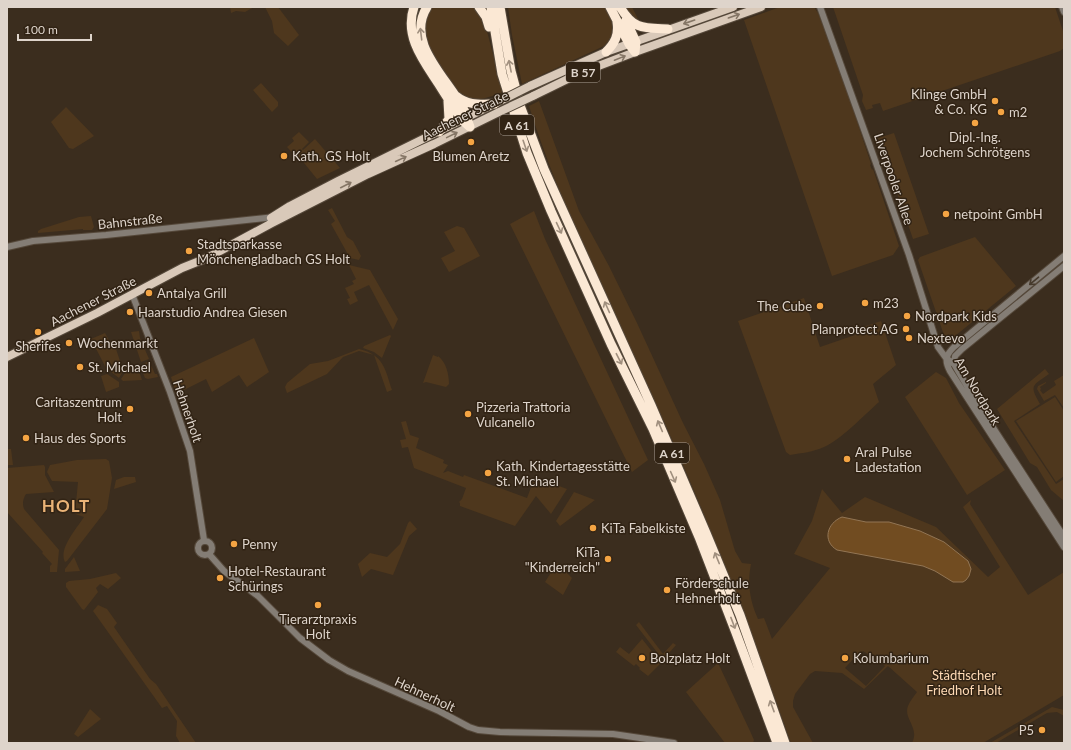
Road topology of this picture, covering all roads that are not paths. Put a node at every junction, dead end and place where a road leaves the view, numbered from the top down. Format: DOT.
graph roads {
  1 [pos="414,7"];
  2 [pos="427,7"];
  3 [pos="480,7"];
  4 [pos="491,7"];
  5 [pos="500,7"];
  6 [pos="504,7"];
  7 [pos="610,7"];
  8 [pos="620,7"];
  9 [pos="733,7"];
  10 [pos="761,7"];
  11 [pos="820,7"];
  12 [pos="1062,7"];
  13 [pos="1064,12"];
  14 [pos="616,18"];
  15 [pos="668,29"];
  16 [pos="506,40"];
  17 [pos="633,46"];
  18 [pos="606,52"];
  19 [pos="498,55"];
  20 [pos="450,94"];
  21 [pos="498,106"];
  22 [pos="466,121"];
  23 [pos="439,132"];
  24 [pos="290,206"];
  25 [pos="286,215"];
  26 [pos="270,218"];
  27 [pos="256,219"];
  28 [pos="7,247"];
  29 [pos="1064,256"];
  30 [pos="189,265"];
  31 [pos="1064,266"];
  32 [pos="132,294"];
  33 [pos="7,357"];
  34 [pos="950,361"];
  35 [pos="1064,537"];
  36 [pos="204,540"];
  37 [pos="1064,547"];
  38 [pos="209,554"];
  39 [pos="674,743"];
  40 [pos="776,743"];
  41 [pos="785,743"];
  1 -- 20 [label="highway"];
  20 -- 2 [label="highway, one-way"];
  3 -- 19 [label="highway"];
  4 -- 19 [label="highway, A 61"];
  5 -- 16 [label="highway, A 61"];
  6 -- 16 [label="highway"];
  7 -- 14 [label="highway"];
  8 -- 15 [label="highway"];
  8 -- 17 [label="highway"];
  9 -- 15 [label="main road, Aachener Straße / B 57, one-way"];
  17 -- 10 [label="main road, Aachener Straße / B 57, one-way"];
  11 -- 34 [label="street, Liverpooler Allee"];
  12 -- 13 [label="street"];
  14 -- 17 [label="highway"];
  14 -- 18 [label="highway"];
  15 -- 17 [label="main road, Aachener Straße / B 57"];
  41 -- 16 [label="highway, A 61, one-way"];
  17 -- 18 [label="main road, Aachener Straße / B 57"];
  21 -- 17 [label="main road, Aachener Straße / B 57, one-way, bridge"];
  18 -- 21 [label="main road, Aachener Straße / B 57, bridge"];
  19 -- 40 [label="highway, A 61, one-way"];
  20 -- 21 [label="highway"];
  20 -- 22 [label="highway"];
  20 -- 23 [label="highway"];
  21 -- 22 [label="main road, Aachener Straße"];
  22 -- 23 [label="main road, Aachener Straße"];
  25 -- 22 [label="main road, Aachener Straße, one-way"];
  23 -- 24 [label="main road, Aachener Straße"];
  24 -- 26 [label="main road, Aachener Straße"];
  24 -- 27 [label="street, Bahnstraße"];
  25 -- 26 [label="street, Bahnstraße"];
  25 -- 30 [label="main road, Aachener Straße"];
  26 -- 27 [label="street, Bahnstraße"];
  26 -- 30 [label="main road, Aachener Straße"];
  27 -- 28 [label="street, Bahnstraße"];
  29 -- 34 [label="street, Am Nordpark, one-way"];
  30 -- 32 [label="main road, Aachener Straße"];
  31 -- 34 [label="street, Am Nordpark"];
  32 -- 33 [label="main road, Aachener Straße"];
  32 -- 36 [label="street, Hehnerholt"];
  34 -- 35 [label="street, Am Nordpark"];
  34 -- 37 [label="street, Am Nordpark"];
  36 -- 38 [label="street, Hehnerholt"];
  36 -- 38 [label="street, Hehnerholt"];
  38 -- 39 [label="street, Hehnerholt"];
}
